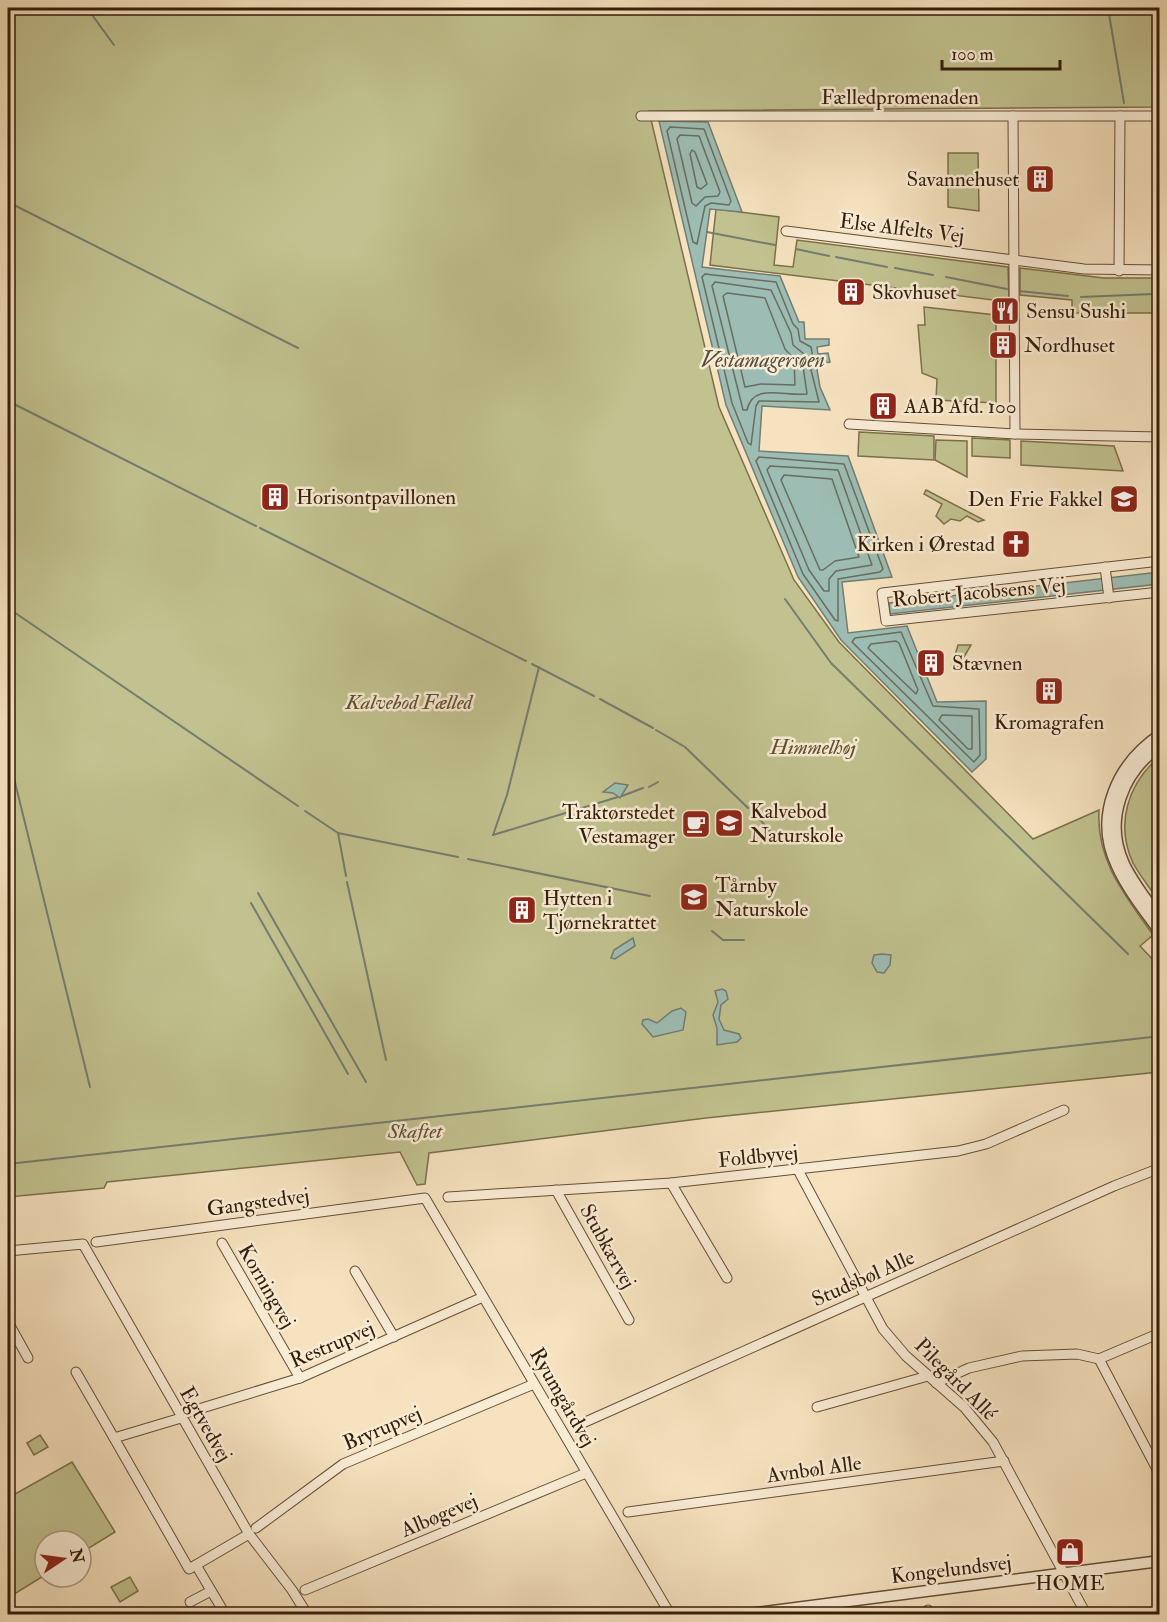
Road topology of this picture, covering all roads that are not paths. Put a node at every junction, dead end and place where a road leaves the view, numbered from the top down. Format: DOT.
graph roads {
  1 [pos="641,116"];
  2 [pos="1013,116"];
  3 [pos="1120,116"];
  4 [pos="1160,116"];
  5 [pos="786,231"];
  6 [pos="1014,260"];
  7 [pos="1159,270"];
  8 [pos="1119,271"];
  9 [pos="1160,278"];
  10 [pos="849,424"];
  11 [pos="1015,434"];
  12 [pos="1160,437"];
  13 [pos="1160,561"];
  14 [pos="1105,571"];
  15 [pos="1160,592"];
  16 [pos="1109,595"];
  17 [pos="1160,735"];
  18 [pos="1160,746"];
  19 [pos="1160,918"];
  20 [pos="1160,932"];
  21 [pos="1065,1110"];
  22 [pos="1160,1168"];
  23 [pos="798,1170"];
  24 [pos="671,1183"];
  25 [pos="556,1190"];
  26 [pos="448,1197"];
  27 [pos="425,1198"];
  28 [pos="96,1242"];
  29 [pos="222,1243"];
  30 [pos="8,1251"];
  31 [pos="355,1271"];
  32 [pos="727,1278"];
  33 [pos="483,1297"];
  34 [pos="864,1297"];
  35 [pos="628,1320"];
  36 [pos="8,1322"];
  37 [pos="1160,1333"];
  38 [pos="394,1337"];
  39 [pos="28,1358"];
  40 [pos="1099,1359"];
  41 [pos="76,1372"];
  42 [pos="928,1376"];
  43 [pos="300,1378"];
  44 [pos="936,1383"];
  45 [pos="534,1384"];
  46 [pos="817,1407"];
  47 [pos="185,1415"];
  48 [pos="583,1423"];
  49 [pos="114,1438"];
  50 [pos="1160,1452"];
  51 [pos="1150,1456"];
  52 [pos="1005,1461"];
  53 [pos="586,1473"];
  54 [pos="1160,1475"];
  55 [pos="628,1512"];
  56 [pos="253,1531"];
  57 [pos="1160,1561"];
  58 [pos="196,1565"];
  59 [pos="1064,1574"];
  60 [pos="305,1590"];
  61 [pos="211,1591"];
  62 [pos="190,1602"];
  63 [pos="225,1614"];
  64 [pos="307,1614"];
  65 [pos="670,1614"];
  66 [pos="748,1614"];
  67 [pos="1086,1614"];
  1 -- 2 [label="street, Fælledpromenaden"];
  2 -- 3 [label="street, Fælledpromenaden"];
  2 -- 6 [label="street"];
  3 -- 4 [label="street, Fælledpromenaden"];
  3 -- 8 [label="street"];
  5 -- 6 [label="street, Else Alfelts Vej"];
  6 -- 8 [label="street, Else Alfelts Vej"];
  6 -- 11 [label="street"];
  7 -- 8 [label="street, Else Alfelts Vej"];
  7 -- 9 [label="street"];
  10 -- 11 [label="street"];
  11 -- 12 [label="street"];
  13 -- 14 [label="street, Robert Jacobsens Vej"];
  14 -- 16 [label="street"];
  14 -- 16 [label="street, Robert Jacobsens Vej"];
  15 -- 16 [label="street, Robert Jacobsens Vej"];
  17 -- 20 [label="street"];
  18 -- 19 [label="street"];
  21 -- 23 [label="street, Foldbyvej"];
  22 -- 34 [label="street, Studsbøl Alle"];
  23 -- 24 [label="street, Foldbyvej"];
  23 -- 34 [label="street, Pilegård Allé"];
  24 -- 25 [label="street, Foldbyvej"];
  24 -- 32 [label="street"];
  25 -- 26 [label="street, Foldbyvej"];
  25 -- 35 [label="street, Stubkærvej"];
  27 -- 28 [label="street, Gangstedvej"];
  27 -- 33 [label="street, Ryumgårdvej"];
  29 -- 43 [label="street, Korningvej"];
  30 -- 47 [label="street, Egtvedvej"];
  31 -- 38 [label="street"];
  33 -- 38 [label="street, Restrupvej"];
  33 -- 45 [label="street, Ryumgårdvej"];
  34 -- 42 [label="street, Pilegård Allé"];
  34 -- 48 [label="street, Studsbøl Alle"];
  36 -- 39 [label="street"];
  37 -- 40 [label="street"];
  38 -- 43 [label="street, Restrupvej"];
  40 -- 44 [label="street"];
  40 -- 51 [label="street"];
  41 -- 49 [label="street"];
  42 -- 44 [label="street, Pilegård Allé"];
  42 -- 46 [label="street"];
  43 -- 47 [label="street, Restrupvej"];
  44 -- 52 [label="street, Pilegård Allé"];
  45 -- 53 [label="street, Ryumgårdvej"];
  45 -- 56 [label="street, Bryrupvej"];
  47 -- 49 [label="street, Restrupvej"];
  47 -- 56 [label="street, Egtvedvej"];
  49 -- 58 [label="street"];
  50 -- 51 [label="street"];
  51 -- 54 [label="street"];
  52 -- 55 [label="street, Avnbøl Alle"];
  52 -- 59 [label="street, Pilegård Allé"];
  53 -- 60 [label="street, Albøgevej"];
  53 -- 65 [label="street, Ryumgårdvej"];
  56 -- 58 [label="street, Bryrupvej"];
  56 -- 64 [label="street, Egtvedvej"];
  57 -- 59 [label="street, Kongelundsvej"];
  58 -- 61 [label="street"];
  59 -- 66 [label="street, Kongelundsvej"];
  59 -- 67 [label="street, Pilegård Allé"];
  61 -- 62 [label="street"];
  61 -- 63 [label="street"];
}
